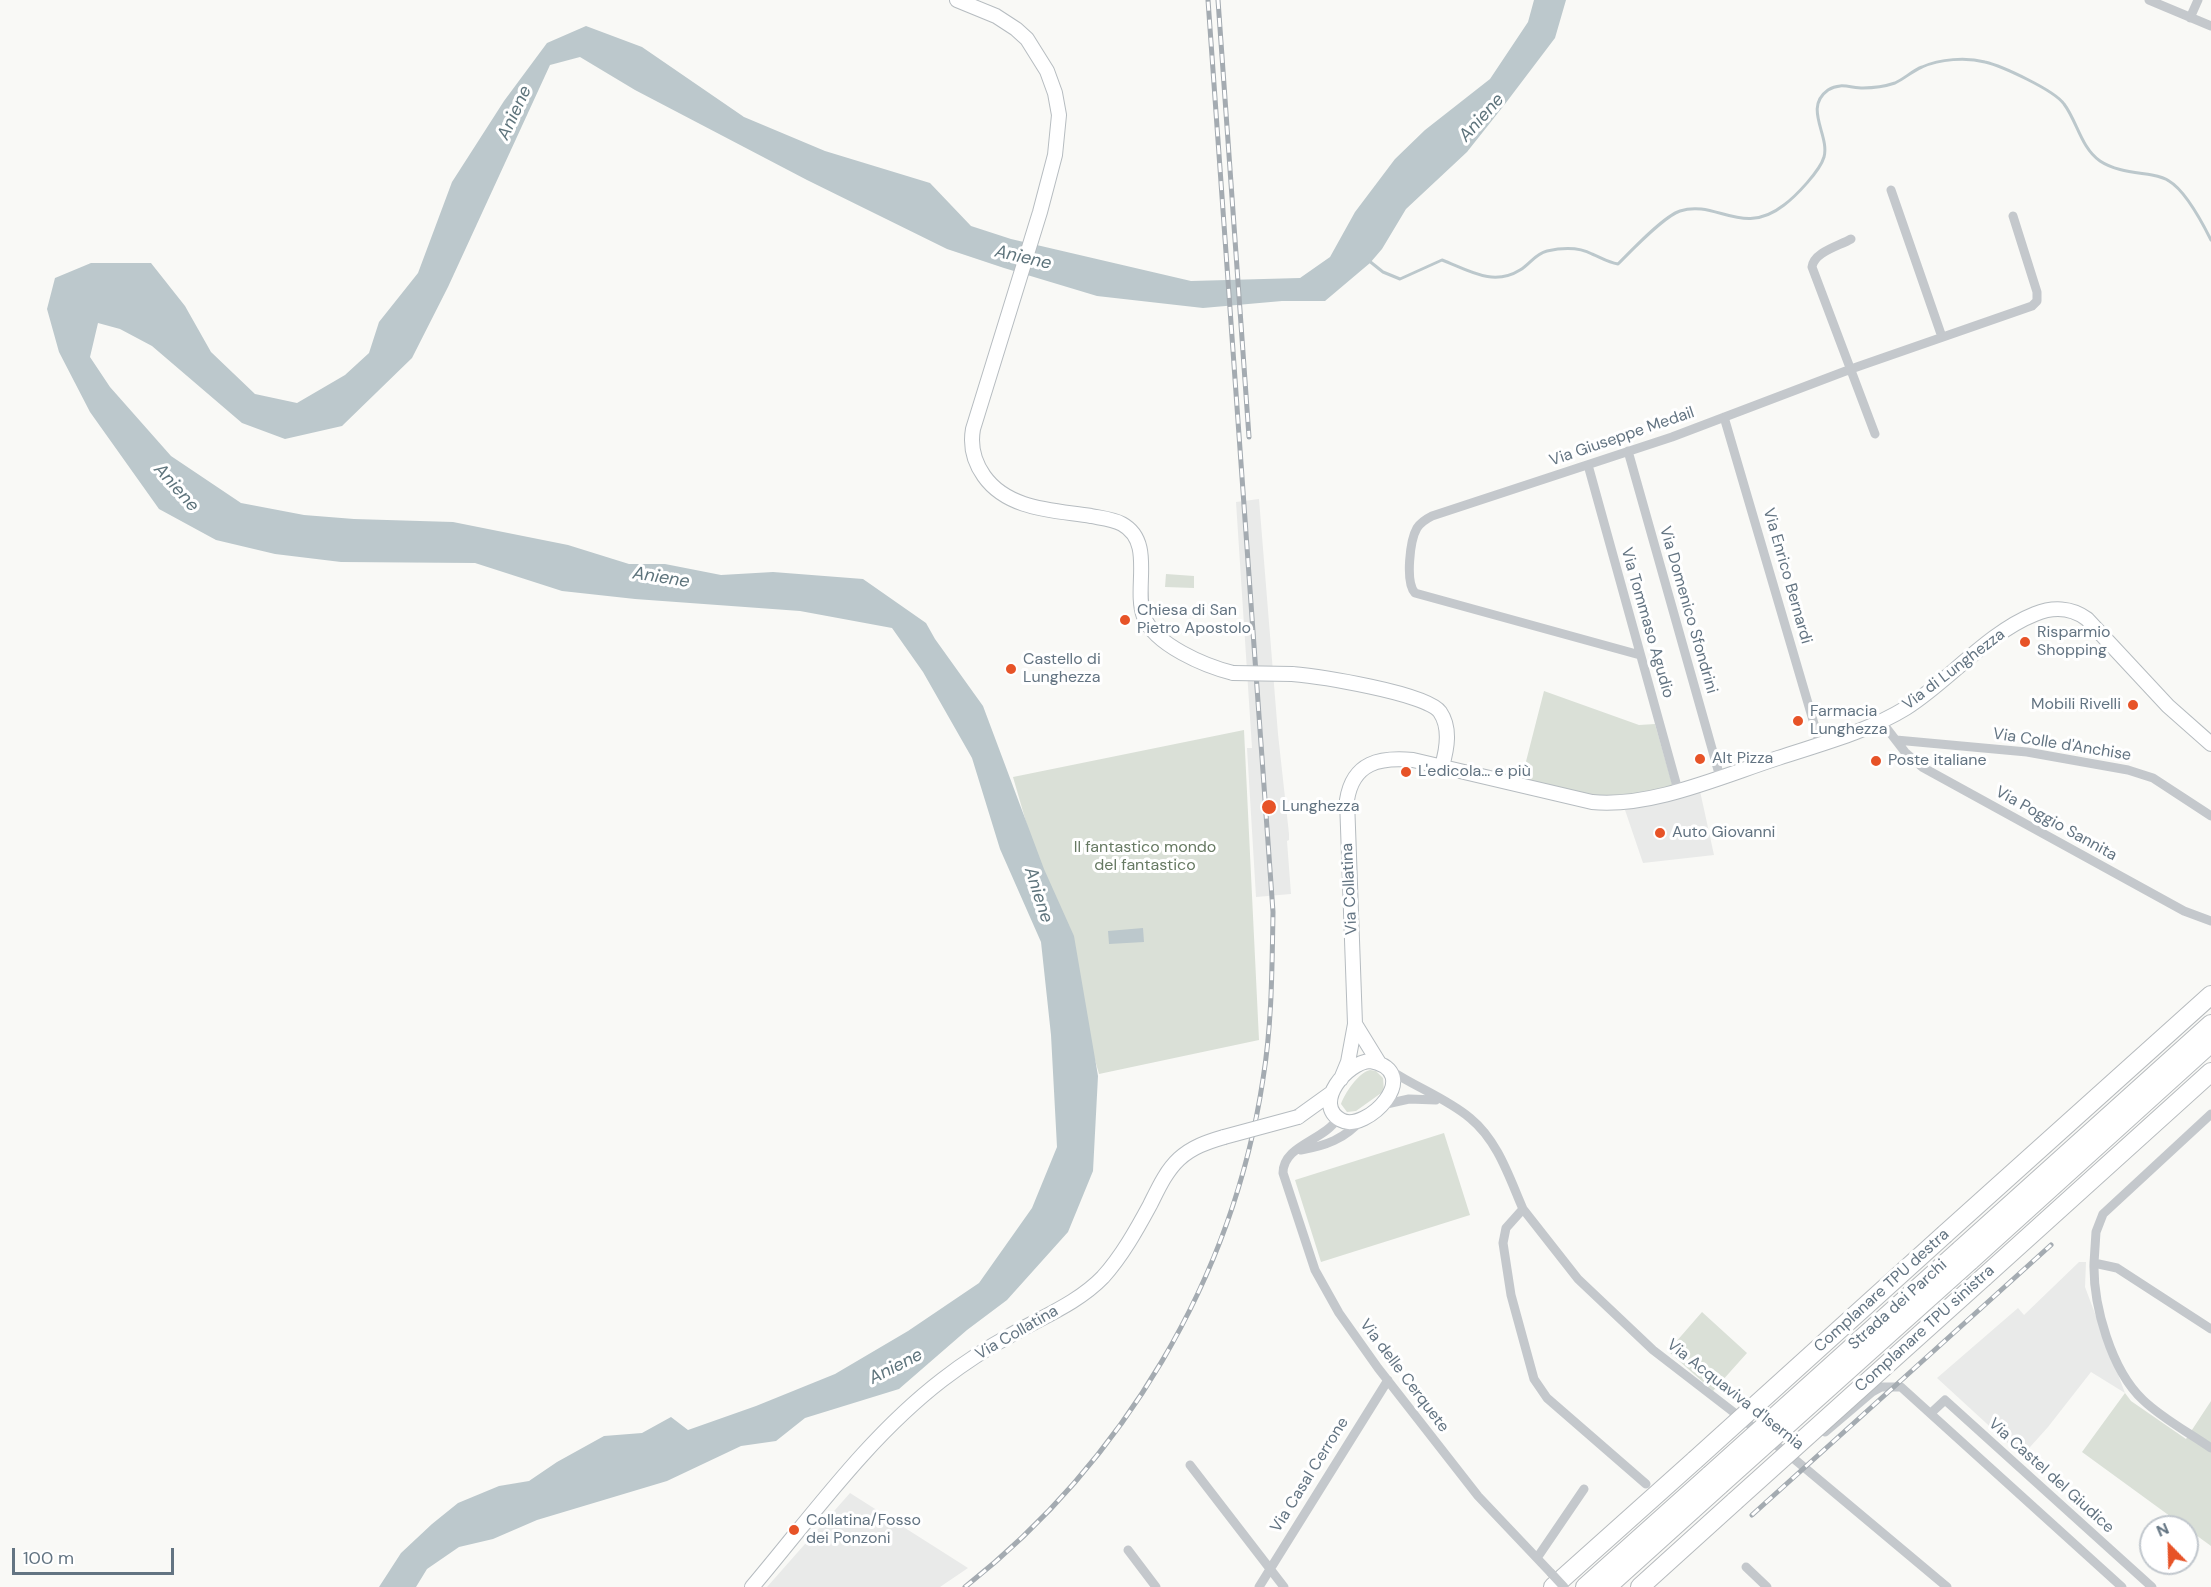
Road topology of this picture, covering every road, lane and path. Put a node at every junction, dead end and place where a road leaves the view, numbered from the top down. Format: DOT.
graph roads {
  1 [pos="957,0"];
  2 [pos="2149,0"];
  3 [pos="2198,0"];
  4 [pos="2190,18"];
  5 [pos="2211,26"];
  6 [pos="1891,190"];
  7 [pos="2013,216"];
  8 [pos="1851,239"];
  9 [pos="1942,337"];
  10 [pos="1851,369"];
  11 [pos="1724,417"];
  12 [pos="1875,434"];
  13 [pos="1628,451"];
  14 [pos="1588,465"];
  15 [pos="1640,655"];
  16 [pos="1881,721"];
  17 [pos="1896,740"];
  18 [pos="1820,744"];
  19 [pos="2211,744"];
  20 [pos="1442,766"];
  21 [pos="1720,777"];
  22 [pos="1678,790"];
  23 [pos="2211,816"];
  24 [pos="2211,921"];
  25 [pos="2211,995"];
  26 [pos="1356,1024"];
  27 [pos="2211,1024"];
  28 [pos="2211,1043"];
  29 [pos="1382,1065"];
  30 [pos="2211,1072"];
  31 [pos="1341,1079"];
  32 [pos="1330,1094"];
  33 [pos="1442,1100"];
  34 [pos="1382,1105"];
  35 [pos="2211,1114"];
  36 [pos="1298,1116"];
  37 [pos="1336,1116"];
  38 [pos="1363,1118"];
  39 [pos="1293,1152"];
  40 [pos="1523,1209"];
  41 [pos="1965,1256"];
  42 [pos="2094,1263"];
  43 [pos="2211,1329"];
  44 [pos="1388,1380"];
  45 [pos="1931,1413"];
  46 [pos="2211,1448"];
  47 [pos="1793,1458"];
  48 [pos="1190,1465"];
  49 [pos="1715,1480"];
  50 [pos="1646,1484"];
  51 [pos="1584,1489"];
  52 [pos="1128,1550"];
  53 [pos="1537,1558"];
  54 [pos="1746,1567"];
  55 [pos="1269,1569"];
  56 [pos="1552,1580"];
  57 [pos="752,1587"];
  58 [pos="1156,1587"];
  59 [pos="1259,1587"];
  60 [pos="1284,1587"];
  61 [pos="1564,1587"];
  62 [pos="1585,1587"];
  63 [pos="1607,1587"];
  64 [pos="1640,1587"];
  65 [pos="1767,1587"];
  66 [pos="1947,1587"];
  67 [pos="2122,1587"];
  68 [pos="2152,1587"];
  1 -- 20 [label="street, bridge"];
  2 -- 4 [label="street"];
  3 -- 4 [label="street"];
  4 -- 5 [label="street"];
  6 -- 9 [label="street"];
  7 -- 9 [label="street, Via Giuseppe Medail"];
  8 -- 10 [label="street"];
  9 -- 10 [label="street, Via Giuseppe Medail"];
  10 -- 11 [label="street, Via Giuseppe Medail"];
  10 -- 12 [label="street"];
  11 -- 13 [label="street, Via Giuseppe Medail"];
  11 -- 18 [label="street, Via Enrico Bernardi"];
  13 -- 14 [label="street, Via Giuseppe Medail"];
  13 -- 21 [label="street, Via Domenico Sfondrini"];
  14 -- 15 [label="street, Via Tommaso Agudio"];
  14 -- 15 [label="street, Via Giuseppe Medail"];
  15 -- 22 [label="street, Via Tommaso Agudio"];
  16 -- 17 [label="street, Via Poggio Sannita"];
  16 -- 18 [label="street, Via di Lunghezza"];
  16 -- 19 [label="street, Via di Lunghezza"];
  17 -- 23 [label="street, Via Colle d'Anchise"];
  17 -- 24 [label="street, Via Poggio Sannita"];
  18 -- 21 [label="street, Via di Lunghezza"];
  20 -- 22 [label="street, Via di Lunghezza"];
  20 -- 26 [label="street, Via Collatina"];
  21 -- 22 [label="street, Via di Lunghezza"];
  25 -- 56 [label="highway, Complanare TPU destra, bridge"];
  26 -- 29 [label="street, Via Collatina"];
  26 -- 31 [label="street, Via Collatina"];
  27 -- 41 [label="highway, Strada dei Parchi"];
  28 -- 41 [label="highway, Strada dei Parchi"];
  29 -- 31 [label="street"];
  29 -- 33 [label="street, Via Acquaviva d'Isernia"];
  29 -- 34 [label="street"];
  30 -- 64 [label="highway, Complanare TPU sinistra, bridge"];
  31 -- 32 [label="street"];
  32 -- 36 [label="street, Via Collatina"];
  32 -- 37 [label="street"];
  33 -- 34 [label="street"];
  33 -- 40 [label="street, Via Acquaviva d'Isernia"];
  34 -- 38 [label="street"];
  35 -- 42 [label="street"];
  36 -- 37 [label="street, Via Collatina"];
  36 -- 57 [label="street, Via Collatina, bridge"];
  37 -- 38 [label="street"];
  37 -- 39 [label="street"];
  38 -- 39 [label="street"];
  39 -- 44 [label="street, Via delle Cerquete"];
  40 -- 47 [label="street, Via Acquaviva d'Isernia"];
  40 -- 50 [label="street"];
  41 -- 49 [label="highway, Strada dei Parchi, bridge"];
  42 -- 43 [label="street"];
  42 -- 46 [label="street"];
  44 -- 53 [label="street, Via delle Cerquete"];
  44 -- 55 [label="street, Via Casal Cerrone"];
  45 -- 47 [label="street, Via Castel del Giudice"];
  45 -- 67 [label="street, Via Castel del Giudice"];
  45 -- 68 [label="street, Via Castel del Giudice"];
  47 -- 66 [label="street, Via Acquaviva d'Isernia"];
  48 -- 55 [label="street"];
  49 -- 62 [label="highway, Strada dei Parchi"];
  49 -- 63 [label="highway, Strada dei Parchi"];
  51 -- 53 [label="street"];
  52 -- 58 [label="street"];
  53 -- 56 [label="street, Via delle Cerquete"];
  54 -- 65 [label="street"];
  55 -- 59 [label="street, Via Casal Cerrone"];
  55 -- 60 [label="street"];
  56 -- 61 [label="street, Via delle Cerquete, bridge"];
}
